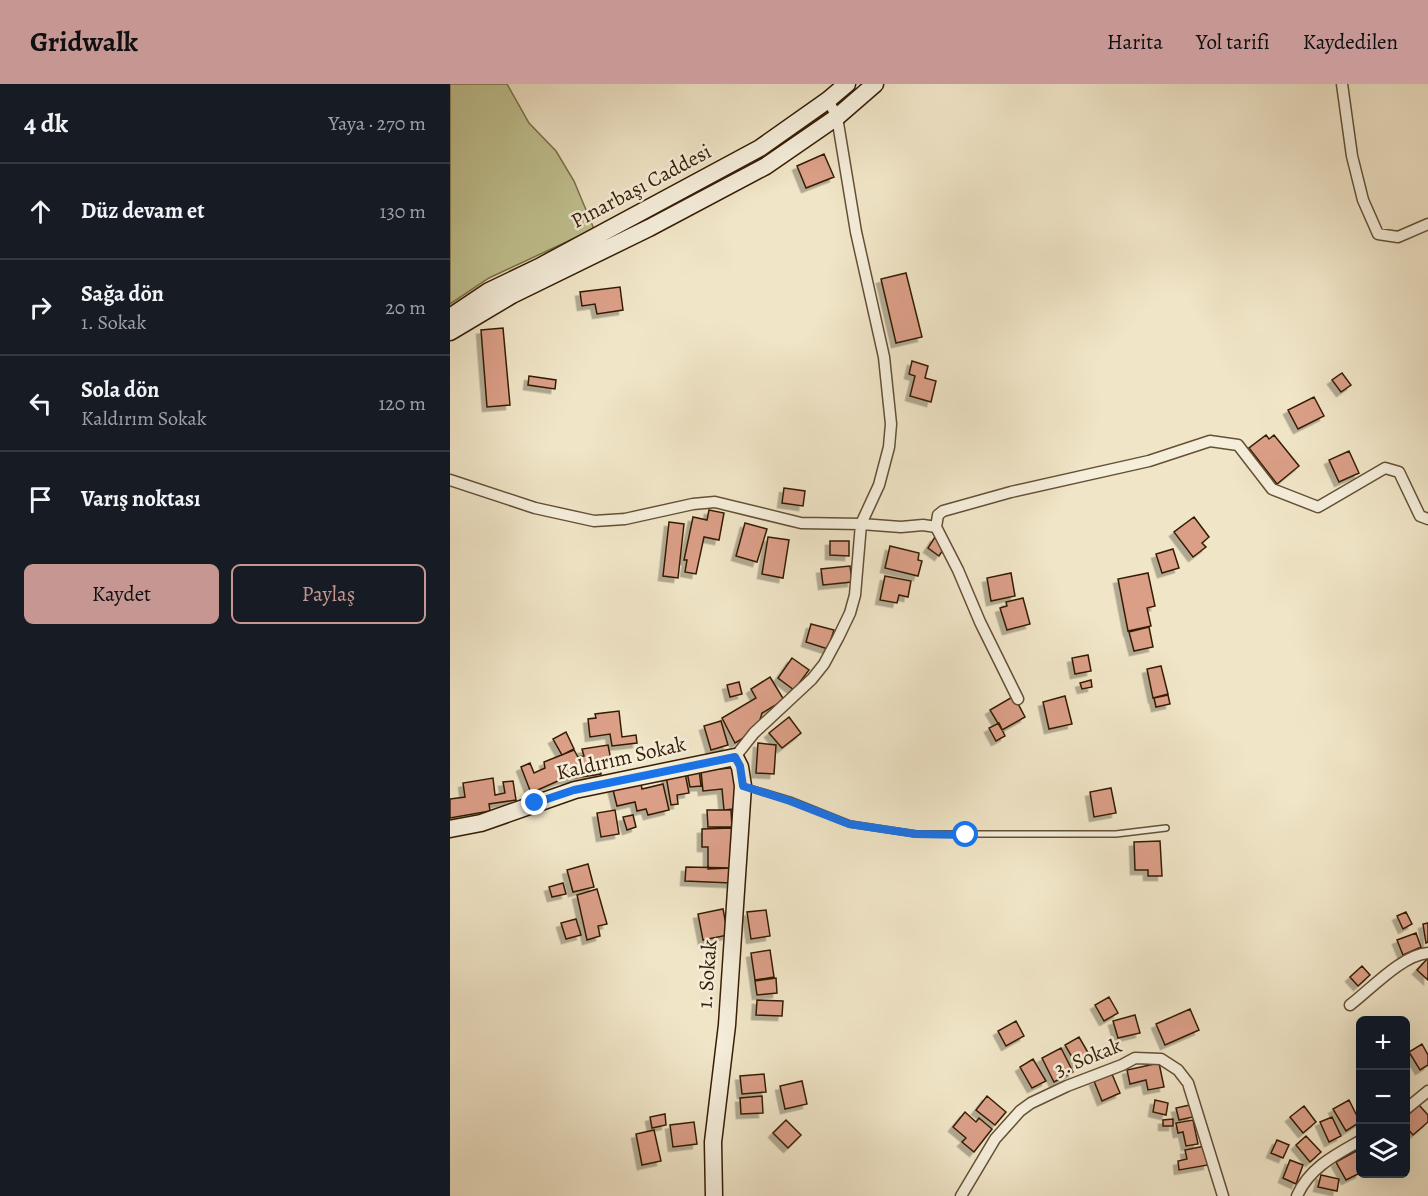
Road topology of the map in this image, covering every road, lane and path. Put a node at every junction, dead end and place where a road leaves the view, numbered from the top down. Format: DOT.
graph roads {
  1 [pos="847,84"];
  2 [pos="875,84"];
  3 [pos="1341,84"];
  4 [pos="828,100"];
  5 [pos="837,117"];
  6 [pos="1428,224"];
  7 [pos="450,317"];
  8 [pos="450,332"];
  9 [pos="450,480"];
  10 [pos="1428,519"];
  11 [pos="861,524"];
  12 [pos="936,527"];
  13 [pos="1018,699"];
  14 [pos="735,757"];
  15 [pos="743,786"];
  16 [pos="1166,828"];
  17 [pos="450,829"];
  18 [pos="1428,953"];
  19 [pos="1350,1005"];
  20 [pos="1428,1091"];
  21 [pos="1410,1106"];
  22 [pos="1356,1143"];
  23 [pos="714,1196"];
  24 [pos="962,1196"];
  25 [pos="1223,1196"];
  26 [pos="1297,1196"];
  1 -- 4 [label="street, Pınarbaşı Caddesi"];
  2 -- 5 [label="street"];
  3 -- 6 [label="street"];
  4 -- 5 [label="street"];
  4 -- 7 [label="street, Pınarbaşı Caddesi"];
  5 -- 8 [label="street"];
  5 -- 11 [label="street"];
  9 -- 11 [label="street"];
  10 -- 12 [label="street"];
  11 -- 12 [label="street"];
  11 -- 14 [label="street"];
  12 -- 13 [label="street"];
  14 -- 15 [label="street, 1. Sokak"];
  14 -- 17 [label="street, Kaldırım Sokak"];
  15 -- 16 [label="lane"];
  15 -- 23 [label="street, 1. Sokak"];
  18 -- 19 [label="street"];
  20 -- 21 [label="street"];
  22 -- 26 [label="street"];
  24 -- 25 [label="street, 3. Sokak"];
}
